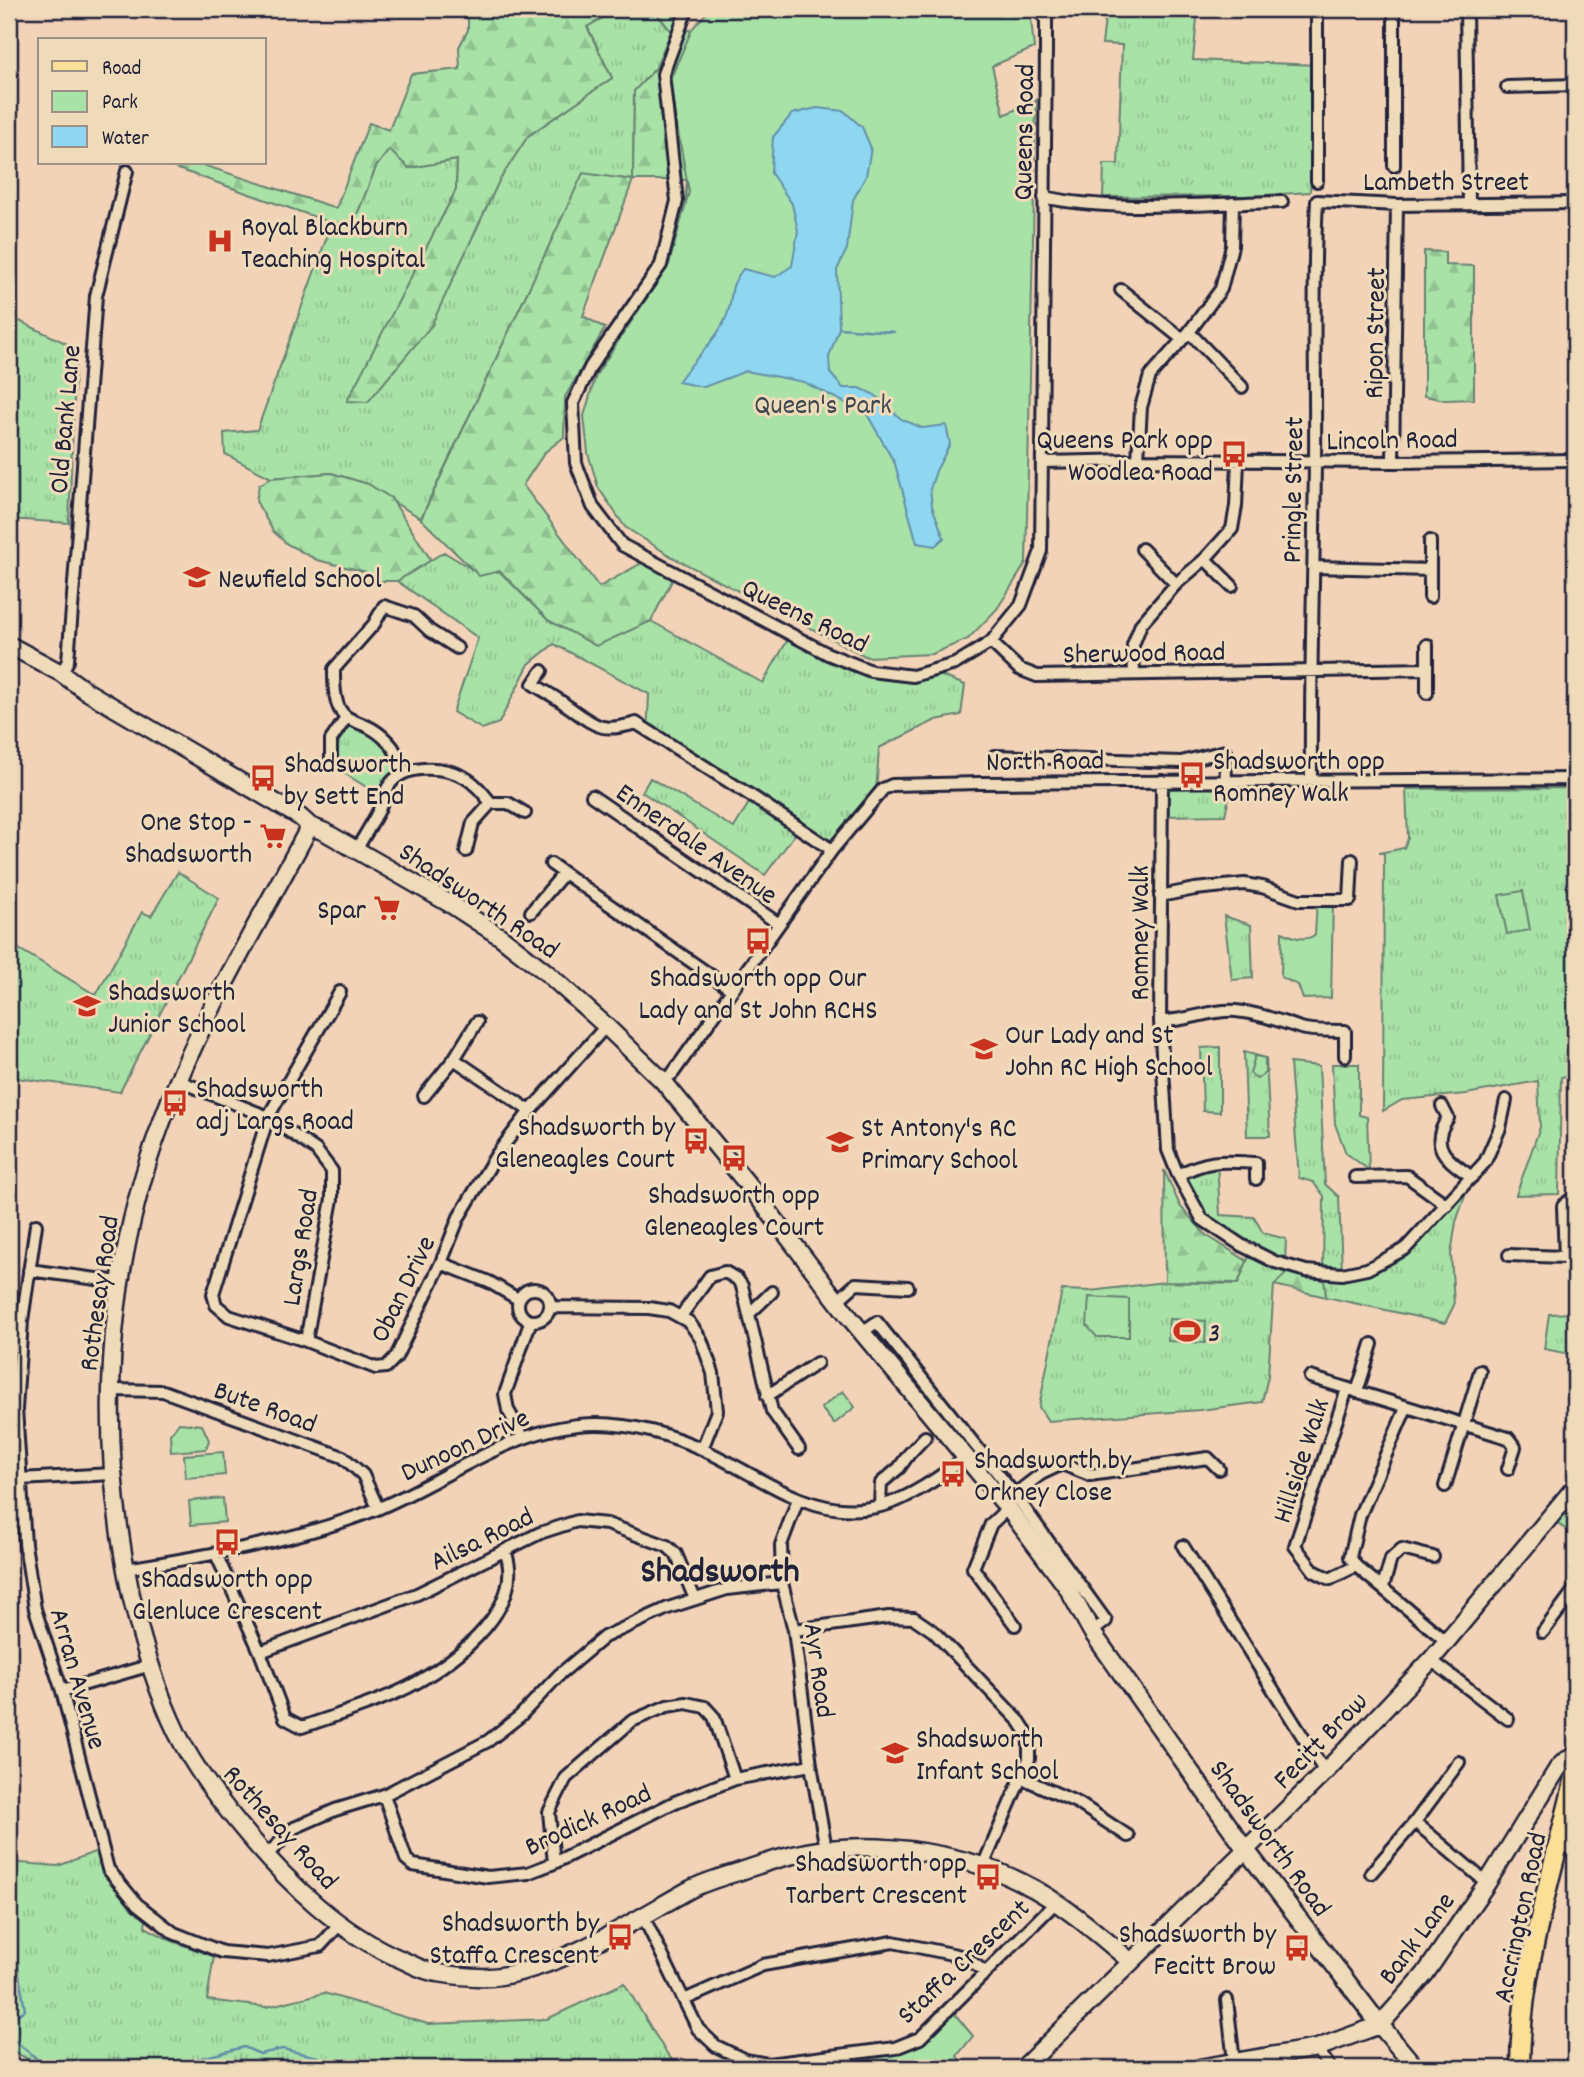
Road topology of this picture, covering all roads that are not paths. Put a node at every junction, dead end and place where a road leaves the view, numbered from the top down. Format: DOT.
graph roads {
  1 [pos="687,9"];
  2 [pos="1037,9"];
  3 [pos="1317,9"];
  4 [pos="1394,9"];
  5 [pos="1466,9"];
  6 [pos="1048,14"];
  7 [pos="1575,85"];
  8 [pos="1507,87"];
  9 [pos="1394,166"];
  10 [pos="127,170"];
  11 [pos="1317,181"];
  12 [pos="1044,197"];
  13 [pos="1317,201"];
  14 [pos="1282,202"];
  15 [pos="1233,203"];
  16 [pos="1575,203"];
  17 [pos="1469,204"];
  18 [pos="1397,205"];
  19 [pos="1121,290"];
  20 [pos="1186,335"];
  21 [pos="1242,387"];
  22 [pos="1138,460"];
  23 [pos="1575,460"];
  24 [pos="1042,462"];
  25 [pos="1238,462"];
  26 [pos="1315,462"];
  27 [pos="1393,462"];
  28 [pos="1430,541"];
  29 [pos="1142,549"];
  30 [pos="1205,559"];
  31 [pos="1313,567"];
  32 [pos="1430,570"];
  33 [pos="1176,584"];
  34 [pos="1232,586"];
  35 [pos="1430,597"];
  36 [pos="991,642"];
  37 [pos="9,645"];
  38 [pos="1427,645"];
  39 [pos="457,648"];
  40 [pos="1427,669"];
  41 [pos="542,671"];
  42 [pos="1310,672"];
  43 [pos="61,673"];
  44 [pos="1134,674"];
  45 [pos="1427,694"];
  46 [pos="346,718"];
  47 [pos="995,756"];
  48 [pos="331,765"];
  49 [pos="404,773"];
  50 [pos="1575,779"];
  51 [pos="1226,780"];
  52 [pos="1311,780"];
  53 [pos="1162,781"];
  54 [pos="592,796"];
  55 [pos="491,803"];
  56 [pos="525,813"];
  57 [pos="310,826"];
  58 [pos="356,850"];
  59 [pos="832,850"];
  60 [pos="466,851"];
  61 [pos="1352,860"];
  62 [pos="551,864"];
  63 [pos="564,873"];
  64 [pos="1160,896"];
  65 [pos="531,912"];
  66 [pos="779,925"];
  67 [pos="732,990"];
  68 [pos="340,992"];
  69 [pos="1160,1021"];
  70 [pos="477,1022"];
  71 [pos="607,1026"];
  72 [pos="1345,1056"];
  73 [pos="454,1059"];
  74 [pos="179,1081"];
  75 [pos="663,1081"];
  76 [pos="424,1096"];
  77 [pos="1506,1100"];
  78 [pos="1442,1106"];
  79 [pos="530,1111"];
  80 [pos="268,1117"];
  81 [pos="1178,1175"];
  82 [pos="1355,1177"];
  83 [pos="1472,1177"];
  84 [pos="1256,1179"];
  85 [pos="1575,1200"];
  86 [pos="1447,1205"];
  87 [pos="36,1225"];
  88 [pos="1509,1255"];
  89 [pos="441,1263"];
  90 [pos="29,1270"];
  91 [pos="119,1282"];
  92 [pos="908,1287"];
  93 [pos="772,1292"];
  94 [pos="518,1298"];
  95 [pos="837,1301"];
  96 [pos="551,1307"];
  97 [pos="750,1313"];
  98 [pos="681,1317"];
  99 [pos="530,1322"];
  100 [pos="862,1332"];
  101 [pos="306,1341"];
  102 [pos="1372,1344"];
  103 [pos="817,1363"];
  104 [pos="1480,1371"];
  105 [pos="1310,1377"];
  106 [pos="111,1390"];
  107 [pos="1352,1390"];
  108 [pos="767,1396"];
  109 [pos="1406,1408"];
  110 [pos="1463,1425"];
  111 [pos="523,1437"];
  112 [pos="925,1437"];
  113 [pos="702,1449"];
  114 [pos="799,1449"];
  115 [pos="968,1457"];
  116 [pos="1219,1469"];
  117 [pos="1508,1469"];
  118 [pos="113,1474"];
  119 [pos="20,1479"];
  120 [pos="1445,1486"];
  121 [pos="1575,1487"];
  122 [pos="799,1499"];
  123 [pos="1009,1502"];
  124 [pos="880,1505"];
  125 [pos="378,1508"];
  126 [pos="1183,1546"];
  127 [pos="505,1551"];
  128 [pos="216,1553"];
  129 [pos="1433,1557"];
  130 [pos="1356,1566"];
  131 [pos="126,1569"];
  132 [pos="782,1583"];
  133 [pos="1382,1587"];
  134 [pos="1575,1589"];
  135 [pos="695,1599"];
  136 [pos="1015,1625"];
  137 [pos="794,1630"];
  138 [pos="1543,1632"];
  139 [pos="1446,1642"];
  140 [pos="260,1652"];
  141 [pos="1431,1660"];
  142 [pos="150,1665"];
  143 [pos="62,1691"];
  144 [pos="1508,1720"];
  145 [pos="1575,1756"];
  146 [pos="1459,1762"];
  147 [pos="811,1765"];
  148 [pos="1325,1772"];
  149 [pos="1575,1777"];
  150 [pos="1023,1778"];
  151 [pos="735,1779"];
  152 [pos="384,1795"];
  153 [pos="1415,1822"];
  154 [pos="1128,1836"];
  155 [pos="1568,1847"];
  156 [pos="826,1849"];
  157 [pos="1246,1850"];
  158 [pos="266,1856"];
  159 [pos="554,1863"];
  160 [pos="983,1866"];
  161 [pos="1371,1874"];
  162 [pos="1487,1883"];
  163 [pos="1056,1902"];
  164 [pos="643,1916"];
  165 [pos="340,1924"];
  166 [pos="1130,1961"];
  167 [pos="986,1973"];
  168 [pos="684,2000"];
  169 [pos="1227,2000"];
  170 [pos="1380,2025"];
  171 [pos="1317,2048"];
  172 [pos="1234,2062"];
  173 [pos="1023,2068"];
  174 [pos="1199,2068"];
  175 [pos="1331,2068"];
  176 [pos="1416,2068"];
  177 [pos="1520,2068"];
  1 -- 36 [label="street, Queens Road"];
  2 -- 6 [label="street, Queens Road"];
  3 -- 11 [label="street"];
  4 -- 9 [label="street"];
  5 -- 17 [label="street"];
  6 -- 12 [label="street, Queens Road"];
  7 -- 8 [label="street"];
  10 -- 43 [label="street, Old Bank Lane"];
  12 -- 15 [label="street"];
  12 -- 24 [label="street, Queens Road"];
  13 -- 18 [label="street, Lambeth Street"];
  13 -- 26 [label="street, Pringle Street"];
  14 -- 15 [label="street"];
  15 -- 20 [label="street"];
  16 -- 17 [label="street, Lambeth Street"];
  17 -- 18 [label="street, Lambeth Street"];
  18 -- 27 [label="street, Ripon Street"];
  19 -- 20 [label="street"];
  20 -- 21 [label="street"];
  20 -- 22 [label="street"];
  22 -- 24 [label="street, Lincoln Road"];
  22 -- 25 [label="street, Lincoln Road"];
  23 -- 27 [label="street, Lincoln Road"];
  24 -- 36 [label="street, Queens Road"];
  25 -- 26 [label="street, Lincoln Road"];
  25 -- 30 [label="street"];
  26 -- 27 [label="street, Lincoln Road"];
  26 -- 31 [label="street, Pringle Street"];
  28 -- 32 [label="street"];
  29 -- 33 [label="street"];
  30 -- 33 [label="street"];
  30 -- 34 [label="street"];
  31 -- 32 [label="street"];
  31 -- 42 [label="street, Pringle Street"];
  32 -- 35 [label="street"];
  33 -- 44 [label="street"];
  36 -- 44 [label="street, Sherwood Road"];
  37 -- 43 [label="street, Shadsworth Road"];
  38 -- 40 [label="street"];
  39 -- 46 [label="street"];
  40 -- 42 [label="street, Sherwood Road"];
  40 -- 45 [label="street"];
  41 -- 59 [label="street"];
  42 -- 44 [label="street, Sherwood Road"];
  42 -- 52 [label="street, Pringle Street"];
  43 -- 57 [label="street, Shadsworth Road"];
  46 -- 48 [label="street"];
  46 -- 49 [label="street"];
  47 -- 51 [label="street"];
  49 -- 55 [label="street"];
  49 -- 58 [label="street"];
  50 -- 52 [label="street, North Road"];
  51 -- 52 [label="street, North Road"];
  51 -- 53 [label="street, North Road"];
  53 -- 59 [label="street, North Road"];
  53 -- 64 [label="street, Romney Walk"];
  54 -- 66 [label="street, Ennerdale Avenue"];
  55 -- 56 [label="street"];
  55 -- 60 [label="street"];
  57 -- 58 [label="street, Shadsworth Road"];
  57 -- 74 [label="street, Rothesay Road"];
  58 -- 71 [label="street, Shadsworth Road"];
  59 -- 66 [label="street, North Road"];
  61 -- 64 [label="street"];
  62 -- 63 [label="street"];
  63 -- 65 [label="street"];
  63 -- 67 [label="street"];
  64 -- 69 [label="street, Romney Walk"];
  66 -- 67 [label="street, North Road"];
  67 -- 75 [label="street, North Road"];
  68 -- 80 [label="street"];
  69 -- 72 [label="street"];
  69 -- 81 [label="street, Romney Walk"];
  70 -- 73 [label="street"];
  71 -- 75 [label="street, Shadsworth Road"];
  71 -- 79 [label="street, Oban Drive"];
  73 -- 76 [label="street"];
  73 -- 79 [label="street"];
  74 -- 80 [label="street, Largs Road"];
  74 -- 91 [label="street, Rothesay Road"];
  75 -- 95 [label="street, Shadsworth Road"];
  77 -- 83 [label="street, Romney Walk"];
  78 -- 83 [label="street"];
  79 -- 89 [label="street, Oban Drive"];
  80 -- 101 [label="street, Largs Road"];
  80 -- 101 [label="street, Oban Drive"];
  81 -- 84 [label="street"];
  81 -- 86 [label="street, Romney Walk"];
  82 -- 86 [label="street"];
  83 -- 86 [label="street, Romney Walk"];
  85 -- 88 [label="street"];
  87 -- 90 [label="street, Arran Avenue"];
  89 -- 94 [label="street"];
  89 -- 101 [label="street, Oban Drive"];
  90 -- 91 [label="street"];
  90 -- 119 [label="street, Arran Avenue"];
  91 -- 106 [label="street, Rothesay Road"];
  92 -- 95 [label="street"];
  93 -- 97 [label="street"];
  94 -- 96 [label="street"];
  94 -- 99 [label="street"];
  95 -- 100 [label="street, Shadsworth Road"];
  96 -- 98 [label="street"];
  96 -- 99 [label="street"];
  97 -- 98 [label="street"];
  97 -- 108 [label="street"];
  98 -- 113 [label="street"];
  99 -- 111 [label="street"];
  100 -- 115 [label="street, Shadsworth Road"];
  100 -- 123 [label="street, Shadsworth Road"];
  102 -- 107 [label="street, Hillside Walk"];
  103 -- 108 [label="street"];
  104 -- 110 [label="street"];
  105 -- 107 [label="street"];
  106 -- 118 [label="street, Rothesay Road"];
  106 -- 125 [label="street, Bute Road"];
  107 -- 109 [label="street"];
  107 -- 130 [label="street, Hillside Walk"];
  108 -- 114 [label="street"];
  109 -- 110 [label="street"];
  109 -- 130 [label="street"];
  110 -- 117 [label="street"];
  110 -- 120 [label="street"];
  111 -- 113 [label="street, Dunoon Drive"];
  111 -- 125 [label="street, Dunoon Drive"];
  112 -- 124 [label="street"];
  113 -- 122 [label="street, Dunoon Drive"];
  115 -- 123 [label="street, Shadsworth Road"];
  115 -- 124 [label="street, Dunoon Drive"];
  116 -- 123 [label="street"];
  118 -- 119 [label="street"];
  118 -- 131 [label="street, Rothesay Road"];
  119 -- 143 [label="street, Arran Avenue"];
  121 -- 139 [label="street, Fecitt Brow"];
  122 -- 124 [label="street, Dunoon Drive"];
  122 -- 132 [label="street, Ayr Road"];
  123 -- 136 [label="street"];
  123 -- 157 [label="street, Shadsworth Road"];
  125 -- 128 [label="street, Dunoon Drive"];
  126 -- 148 [label="street"];
  127 -- 135 [label="street, Ailsa Road"];
  127 -- 140 [label="street, Ailsa Road"];
  127 -- 140 [label="street"];
  128 -- 131 [label="street, Dunoon Drive"];
  128 -- 140 [label="street"];
  129 -- 133 [label="street"];
  130 -- 133 [label="street"];
  131 -- 142 [label="street, Rothesay Road"];
  132 -- 135 [label="street"];
  132 -- 137 [label="street, Ayr Road"];
  133 -- 139 [label="street"];
  134 -- 138 [label="street"];
  135 -- 152 [label="street"];
  137 -- 147 [label="street, Ayr Road"];
  137 -- 150 [label="street"];
  139 -- 141 [label="street, Fecitt Brow"];
  141 -- 144 [label="street"];
  141 -- 148 [label="street, Fecitt Brow"];
  142 -- 143 [label="street"];
  142 -- 158 [label="street, Rothesay Road"];
  143 -- 165 [label="street, Arran Avenue"];
  145 -- 162 [label="street, Bank Lane"];
  146 -- 153 [label="street"];
  147 -- 151 [label="street, Brodick Road"];
  147 -- 156 [label="street, Ayr Road"];
  148 -- 157 [label="street, Fecitt Brow"];
  149 -- 155 [label="main road, Accrington Road"];
  150 -- 154 [label="street"];
  150 -- 160 [label="street"];
  151 -- 159 [label="street, Brodick Road"];
  151 -- 159 [label="street"];
  152 -- 158 [label="street"];
  152 -- 159 [label="street, Brodick Road"];
  153 -- 161 [label="street"];
  153 -- 162 [label="street"];
  155 -- 177 [label="main road, Accrington Road"];
  156 -- 160 [label="street, Rothesay Road"];
  156 -- 164 [label="street, Rothesay Road"];
  157 -- 166 [label="street, Fecitt Brow"];
  157 -- 170 [label="street, Shadsworth Road"];
  158 -- 165 [label="street, Rothesay Road"];
  160 -- 163 [label="street, Rothesay Road"];
  162 -- 170 [label="street, Bank Lane"];
  163 -- 166 [label="street, Rothesay Road"];
  163 -- 167 [label="street, Staffa Crescent"];
  164 -- 165 [label="street, Rothesay Road"];
  164 -- 168 [label="street, Staffa Crescent"];
  166 -- 173 [label="street, Fecitt Brow"];
  167 -- 168 [label="street"];
  167 -- 168 [label="street, Staffa Crescent"];
  169 -- 172 [label="street"];
  170 -- 171 [label="street, Bank Lane"];
  170 -- 176 [label="street, Shadsworth Road"];
  171 -- 172 [label="street, Bank Lane"];
  171 -- 175 [label="street"];
  172 -- 174 [label="street, Bank Lane"];
}
